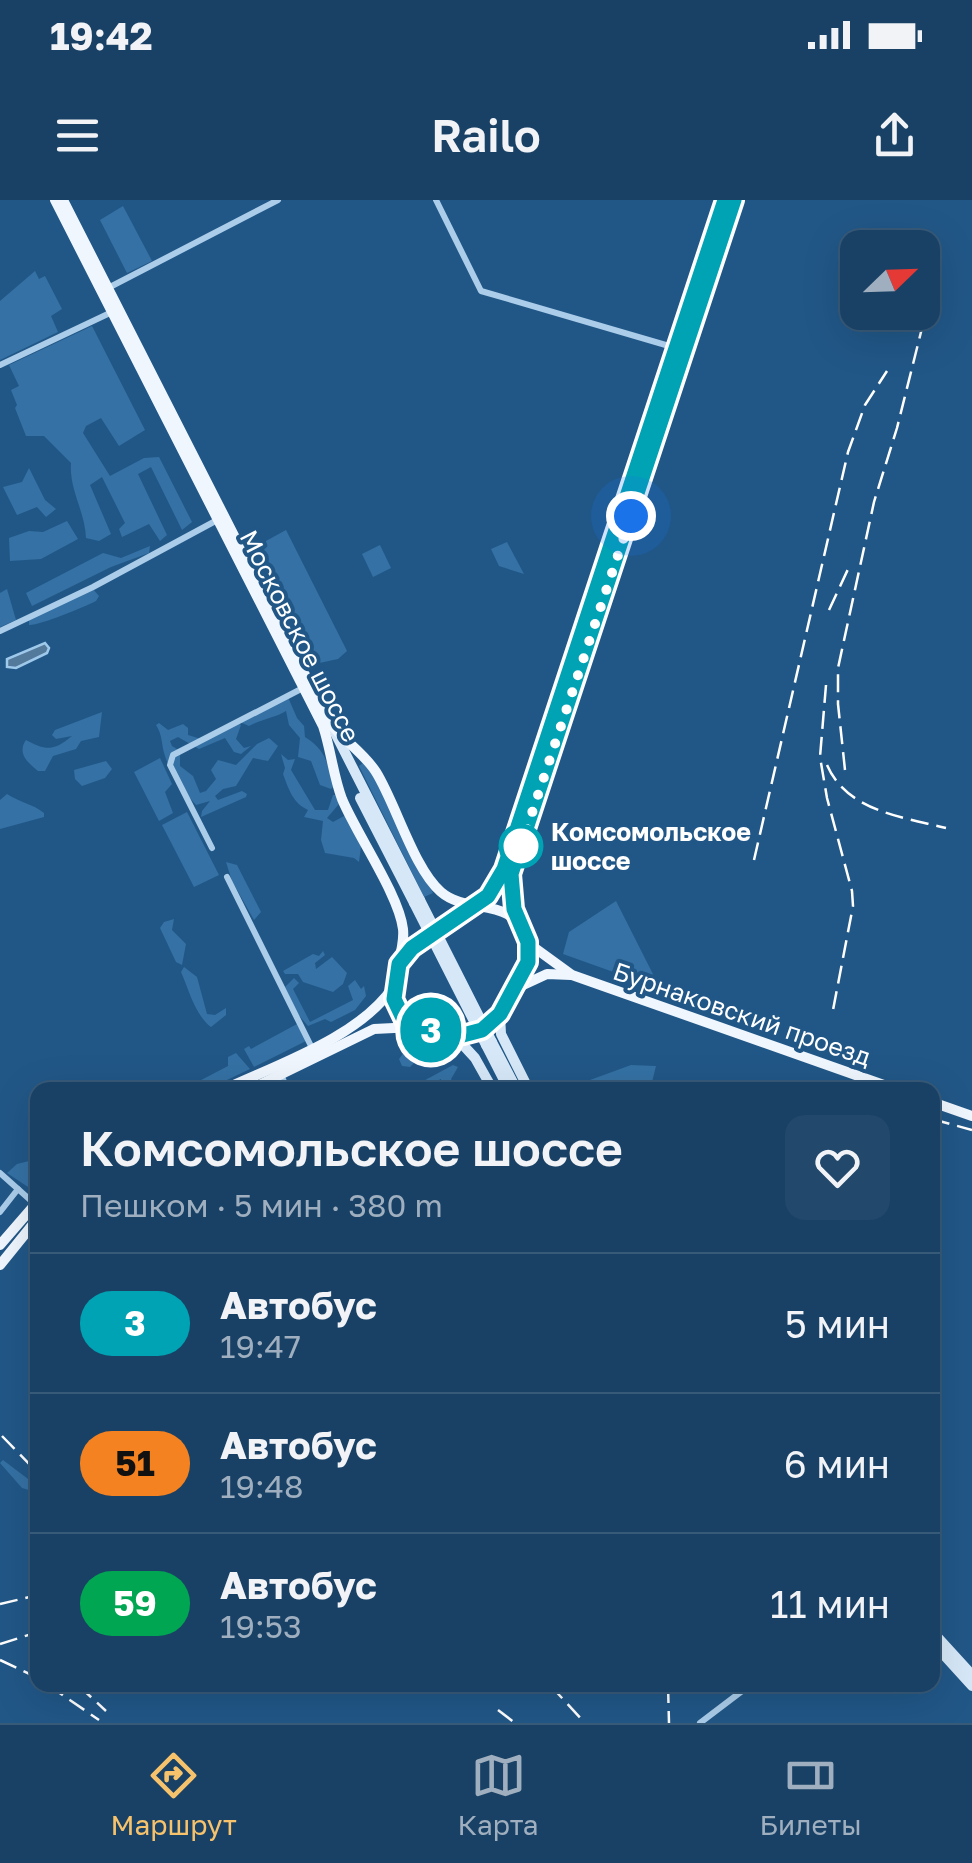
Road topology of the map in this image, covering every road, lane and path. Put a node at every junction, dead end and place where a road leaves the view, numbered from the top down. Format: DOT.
graph roads {
  1 [pos="55,200"];
  2 [pos="63,200"];
  3 [pos="278,200"];
  4 [pos="436,200"];
  5 [pos="725,200"];
  6 [pos="734,200"];
  7 [pos="108,288"];
  8 [pos="112,312"];
  9 [pos="676,348"];
  10 [pos="0,365"];
  11 [pos="222,518"];
  12 [pos="0,632"];
  13 [pos="304,688"];
  14 [pos="326,724"];
  15 [pos="212,848"];
  16 [pos="226,877"];
  17 [pos="476,906"];
  18 [pos="519,926"];
  19 [pos="528,942"];
  20 [pos="399,964"];
  21 [pos="572,975"];
  22 [pos="394,986"];
  23 [pos="517,988"];
  24 [pos="500,1014"];
  25 [pos="416,1027"];
  26 [pos="453,1034"];
  27 [pos="489,1044"];
  28 [pos="312,1048"];
  29 [pos="280,1075"];
  30 [pos="240,1082"];
  31 [pos="266,1082"];
  32 [pos="284,1082"];
  33 [pos="488,1082"];
  34 [pos="506,1082"];
  35 [pos="512,1082"];
  36 [pos="524,1082"];
  37 [pos="875,1082"];
  38 [pos="940,1105"];
  39 [pos="972,1116"];
  40 [pos="0,1173"];
  41 [pos="18,1188"];
  42 [pos="30,1198"];
  43 [pos="0,1212"];
  44 [pos="30,1212"];
  45 [pos="30,1228"];
  46 [pos="0,1245"];
  47 [pos="0,1265"];
  48 [pos="940,1640"];
  49 [pos="940,1651"];
  50 [pos="972,1676"];
  51 [pos="972,1686"];
  52 [pos="741,1692"];
  53 [pos="700,1723"];
  1 -- 8 [label="main road, Московское шоссе"];
  2 -- 7 [label="main road, Московское шоссе"];
  3 -- 7 [label="street"];
  4 -- 9 [label="street"];
  5 -- 9 [label="main road"];
  6 -- 18 [label="main road"];
  7 -- 11 [label="main road, Московское шоссе"];
  8 -- 10 [label="street"];
  8 -- 11 [label="main road, Московское шоссе"];
  9 -- 17 [label="main road"];
  11 -- 12 [label="street"];
  11 -- 13 [label="main road, Московское шоссе"];
  11 -- 14 [label="main road, Московское шоссе"];
  13 -- 14 [label="main road, Московское шоссе"];
  13 -- 15 [label="street"];
  14 -- 17 [label="main road"];
  14 -- 20 [label="main road"];
  14 -- 27 [label="main road, Московское шоссе, bridge"];
  16 -- 28 [label="street"];
  17 -- 18 [label="main road"];
  17 -- 20 [label="main road"];
  18 -- 19 [label="main road"];
  19 -- 21 [label="main road"];
  19 -- 23 [label="main road"];
  20 -- 22 [label="main road"];
  21 -- 23 [label="main road"];
  21 -- 37 [label="main road, Бурнаковский проезд"];
  22 -- 25 [label="main road"];
  22 -- 28 [label="main road"];
  23 -- 24 [label="main road"];
  24 -- 26 [label="main road"];
  24 -- 36 [label="main road"];
  25 -- 26 [label="main road"];
  25 -- 29 [label="main road"];
  26 -- 33 [label="main road"];
  27 -- 34 [label="main road, Московское шоссе"];
  27 -- 35 [label="main road, Московское шоссе"];
  28 -- 30 [label="main road"];
  29 -- 31 [label="main road"];
  29 -- 32 [label="street"];
  38 -- 39 [label="main road"];
  40 -- 41 [label="street"];
  41 -- 42 [label="street"];
  41 -- 43 [label="street"];
  44 -- 46 [label="main road"];
  45 -- 47 [label="main road"];
  48 -- 50 [label="main road"];
  49 -- 51 [label="main road"];
  52 -- 53 [label="street"];
}
